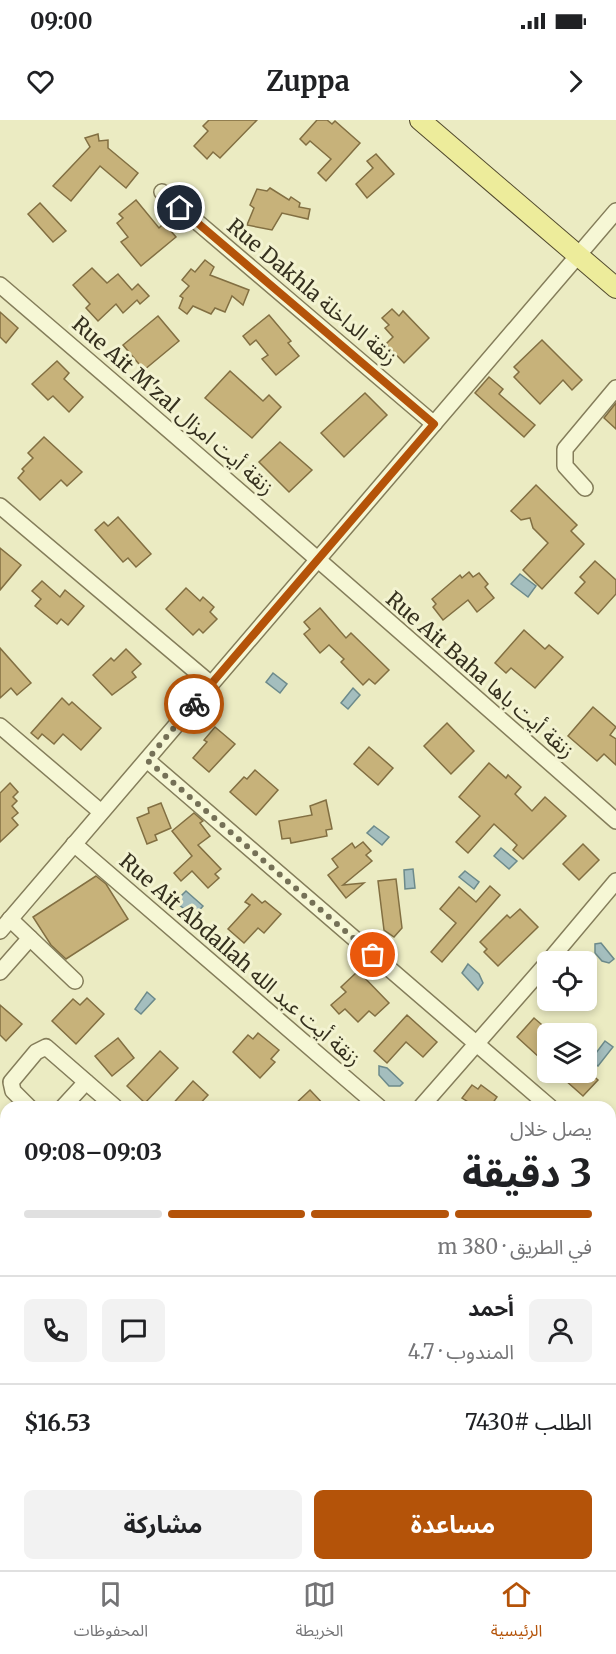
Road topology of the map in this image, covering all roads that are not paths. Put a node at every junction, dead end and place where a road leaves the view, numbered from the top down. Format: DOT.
graph roads {
  1 [pos="420,120"];
  2 [pos="162,192"];
  3 [pos="613,220"];
  4 [pos="577,256"];
  5 [pos="0,285"];
  6 [pos="616,288"];
  7 [pos="616,388"];
  8 [pos="434,424"];
  9 [pos="585,488"];
  10 [pos="0,506"];
  11 [pos="319,559"];
  12 [pos="211,684"];
  13 [pos="0,726"];
  14 [pos="147,760"];
  15 [pos="101,812"];
  16 [pos="616,821"];
  17 [pos="74,844"];
  18 [pos="616,881"];
  19 [pos="5,925"];
  20 [pos="30,938"];
  21 [pos="557,951"];
  22 [pos="0,972"];
  23 [pos="537,975"];
  24 [pos="75,981"];
  25 [pos="477,1045"];
  26 [pos="86,1082"];
  27 [pos="23,1101"];
  28 [pos="69,1101"];
  29 [pos="108,1101"];
  30 [pos="372,1101"];
  31 [pos="426,1101"];
  32 [pos="543,1101"];
  1 -- 4 [label="main road"];
  2 -- 8 [label="street, Rue Dakhla زنقة الداخلة"];
  3 -- 4 [label="street"];
  4 -- 6 [label="main road"];
  4 -- 8 [label="street"];
  5 -- 11 [label="street, Rue Ait M'zal زنقة أيت امزال"];
  7 -- 9 [label="street"];
  8 -- 11 [label="street"];
  10 -- 12 [label="street"];
  11 -- 12 [label="street"];
  11 -- 16 [label="street, Rue Ait Baha زنقة أيت باها"];
  12 -- 14 [label="street"];
  13 -- 15 [label="street"];
  14 -- 15 [label="street"];
  14 -- 25 [label="street"];
  15 -- 17 [label="street"];
  17 -- 19 [label="street"];
  17 -- 30 [label="street, Rue Ait Abdallah زنقة أيت عبد الله"];
  18 -- 21 [label="street"];
  19 -- 20 [label="street"];
  20 -- 22 [label="street"];
  20 -- 24 [label="street"];
  23 -- 25 [label="street"];
  25 -- 31 [label="street"];
  25 -- 32 [label="street"];
  26 -- 27 [label="street"];
  26 -- 28 [label="street"];
  26 -- 29 [label="street"];
}
